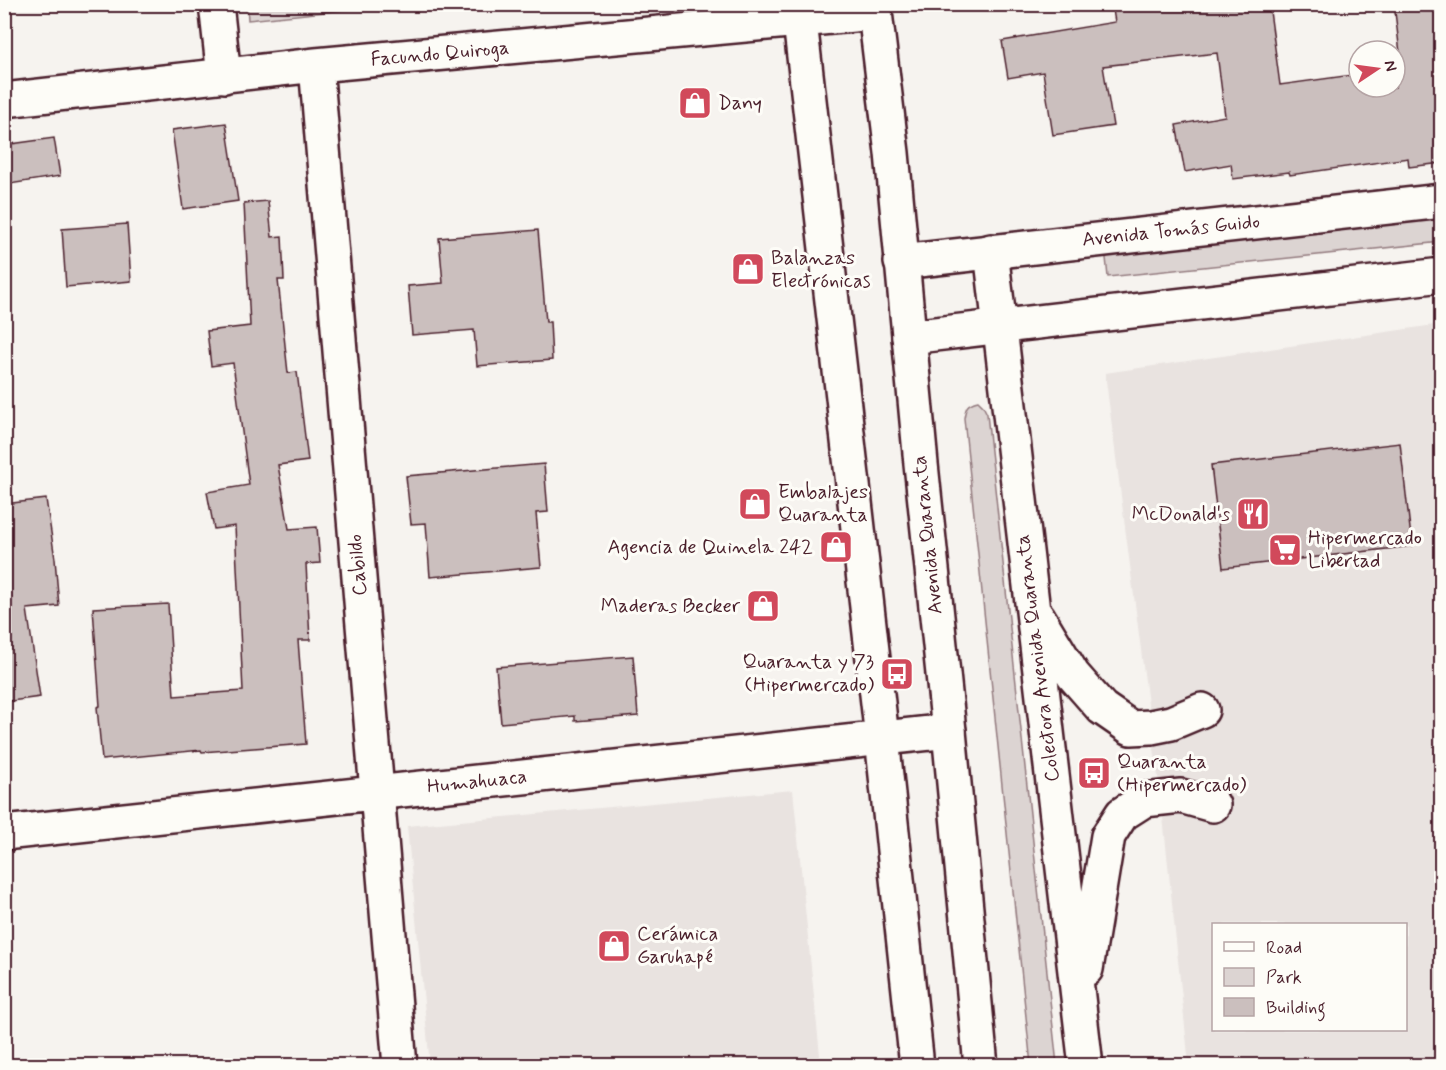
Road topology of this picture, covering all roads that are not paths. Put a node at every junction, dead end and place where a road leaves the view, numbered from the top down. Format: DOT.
graph roads {
  1 [pos="216,4"];
  2 [pos="875,9"];
  3 [pos="799,12"];
  4 [pos="316,65"];
  5 [pos="224,76"];
  6 [pos="4,100"];
  7 [pos="1442,201"];
  8 [pos="991,251"];
  9 [pos="901,262"];
  10 [pos="1442,275"];
  11 [pos="1000,327"];
  12 [pos="909,337"];
  13 [pos="1032,608"];
  14 [pos="1202,710"];
  15 [pos="949,731"];
  16 [pos="882,738"];
  17 [pos="377,793"];
  18 [pos="1213,805"];
  19 [pos="4,833"];
  20 [pos="1079,1006"];
  21 [pos="400,1065"];
  22 [pos="916,1065"];
  23 [pos="981,1065"];
  24 [pos="1086,1065"];
  1 -- 5 [label="main road"];
  2 -- 3 [label="main road, Facundo Quiroga"];
  2 -- 9 [label="main road, Avenida Quaranta"];
  3 -- 4 [label="main road, Facundo Quiroga"];
  3 -- 16 [label="main road"];
  4 -- 5 [label="main road, Facundo Quiroga"];
  4 -- 17 [label="main road, Cabildo"];
  5 -- 6 [label="main road, Facundo Quiroga"];
  7 -- 8 [label="main road, Avenida Tomás Guido"];
  8 -- 9 [label="main road, Avenida Tomás Guido"];
  8 -- 11 [label="main road, Colectora Avenida Quaranta"];
  9 -- 12 [label="main road, Avenida Quaranta"];
  10 -- 11 [label="main road"];
  11 -- 12 [label="main road"];
  11 -- 13 [label="main road, Colectora Avenida Quaranta"];
  12 -- 15 [label="main road, Avenida Quaranta"];
  13 -- 14 [label="main road"];
  13 -- 20 [label="main road, Colectora Avenida Quaranta"];
  15 -- 16 [label="main road, Humahuaca"];
  15 -- 23 [label="main road, Avenida Quaranta"];
  16 -- 17 [label="main road, Humahuaca"];
  16 -- 22 [label="main road"];
  17 -- 19 [label="main road, Humahuaca"];
  17 -- 21 [label="main road, Cabildo"];
  18 -- 20 [label="main road"];
  20 -- 24 [label="main road, Colectora Avenida Quaranta"];
}
